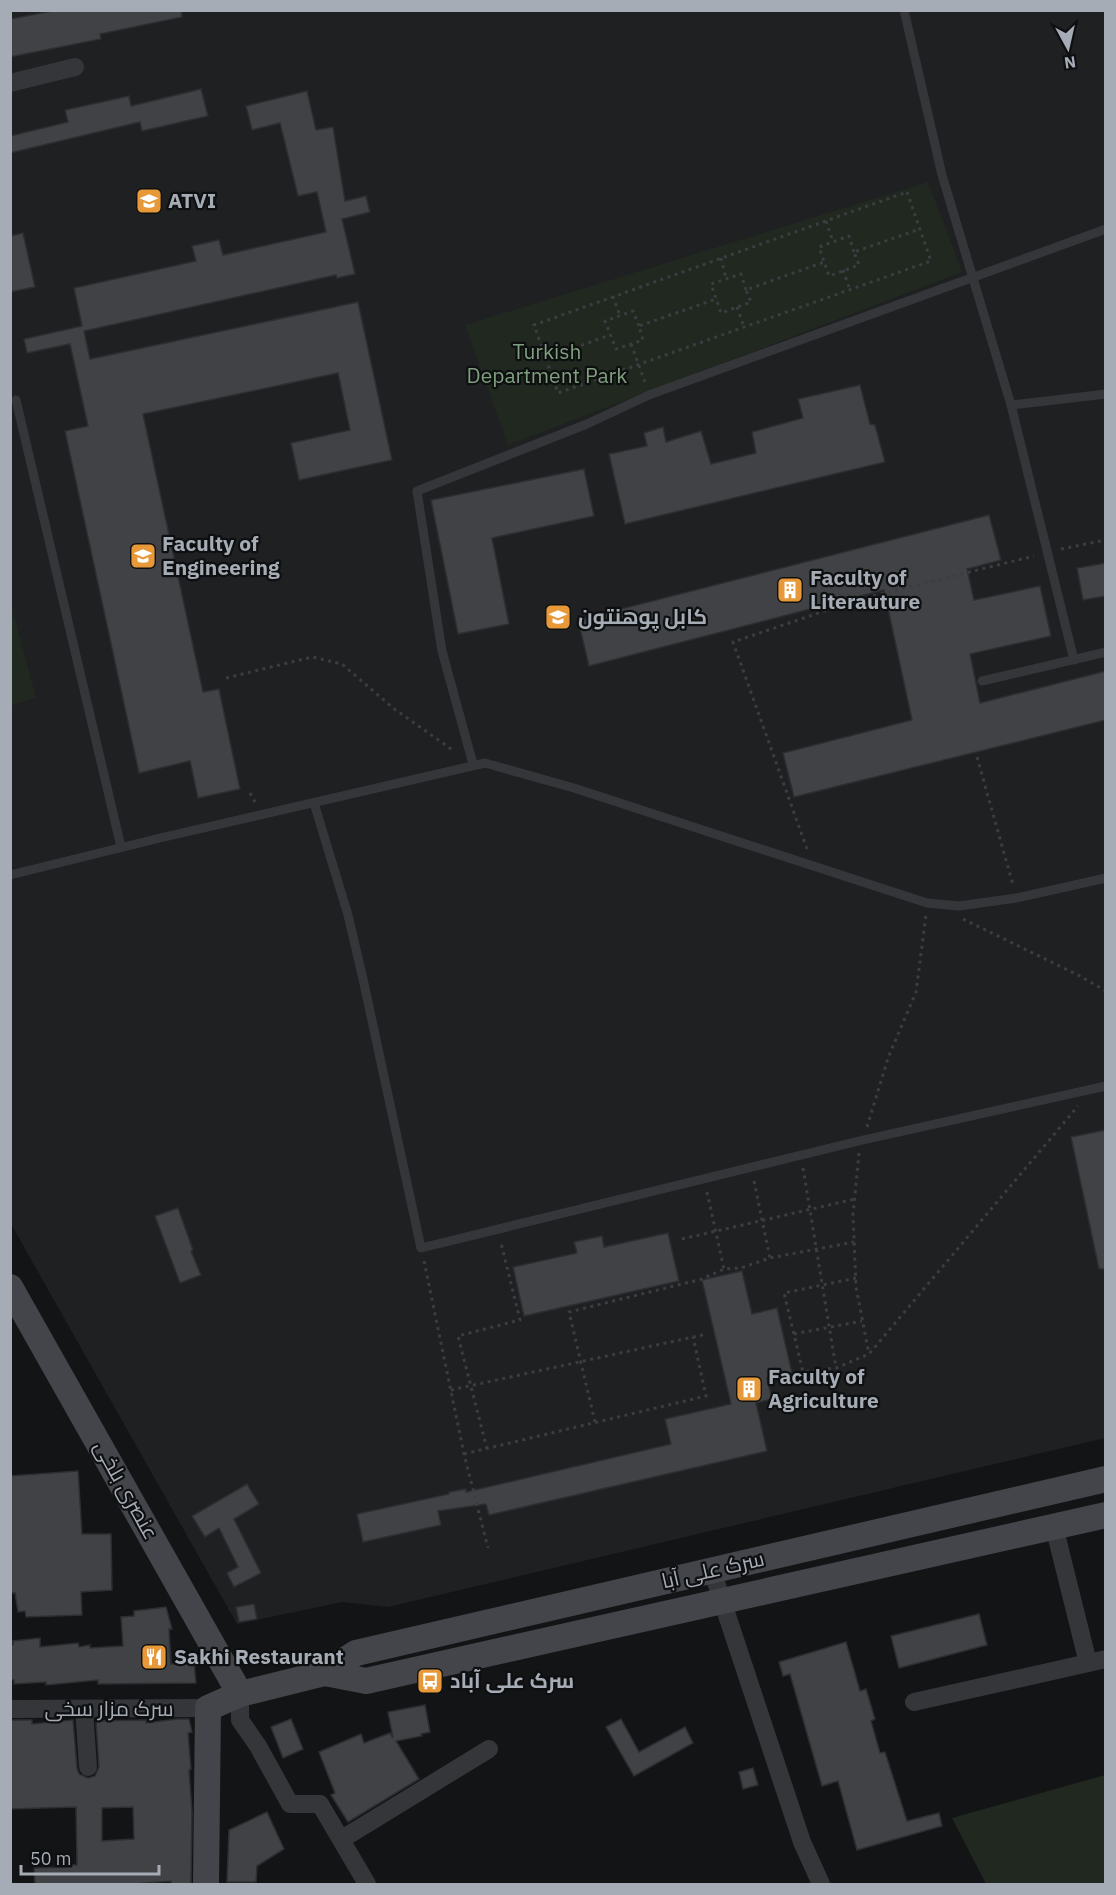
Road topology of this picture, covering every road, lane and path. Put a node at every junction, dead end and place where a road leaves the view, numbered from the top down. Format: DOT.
graph roads {
  1 [pos="904,10"];
  2 [pos="75,67"];
  3 [pos="10,83"];
  4 [pos="826,221"];
  5 [pos="920,229"];
  6 [pos="1106,229"];
  7 [pos="833,242"];
  8 [pos="854,252"];
  9 [pos="721,258"];
  10 [pos="824,262"];
  11 [pos="843,270"];
  12 [pos="973,277"];
  13 [pos="726,279"];
  14 [pos="746,290"];
  15 [pos="850,290"];
  16 [pos="613,296"];
  17 [pos="716,299"];
  18 [pos="737,307"];
  19 [pos="620,316"];
  20 [pos="639,326"];
  21 [pos="744,327"];
  22 [pos="610,335"];
  23 [pos="631,344"];
  24 [pos="546,358"];
  25 [pos="638,364"];
  26 [pos="1106,394"];
  27 [pos="649,395"];
  28 [pos="16,400"];
  29 [pos="1011,405"];
  30 [pos="1106,540"];
  31 [pos="1048,552"];
  32 [pos="1106,652"];
  33 [pos="1074,660"];
  34 [pos="226,678"];
  35 [pos="982,681"];
  36 [pos="977,757"];
  37 [pos="473,764"];
  38 [pos="314,803"];
  39 [pos="121,847"];
  40 [pos="813,865"];
  41 [pos="10,875"];
  42 [pos="1106,878"];
  43 [pos="1017,898"];
  44 [pos="927,903"];
  45 [pos="960,918"];
  46 [pos="1106,991"];
  47 [pos="1106,1086"];
  48 [pos="1080,1104"];
  49 [pos="863,1140"];
  50 [pos="803,1168"];
  51 [pos="754,1179"];
  52 [pos="706,1188"];
  53 [pos="855,1199"];
  54 [pos="809,1209"];
  55 [pos="762,1220"];
  56 [pos="716,1231"];
  57 [pos="500,1238"];
  58 [pos="682,1239"];
  59 [pos="854,1242"];
  60 [pos="421,1248"];
  61 [pos="817,1251"];
  62 [pos="770,1258"];
  63 [pos="724,1269"];
  64 [pos="855,1278"];
  65 [pos="822,1285"];
  66 [pos="13,1295"];
  67 [pos="862,1321"];
  68 [pos="829,1327"];
  69 [pos="707,1334"];
  70 [pos="794,1334"];
  71 [pos="693,1337"];
  72 [pos="869,1354"];
  73 [pos="581,1362"];
  74 [pos="836,1368"];
  75 [pos="471,1386"];
  76 [pos="451,1390"];
  77 [pos="595,1422"];
  78 [pos="487,1449"];
  79 [pos="464,1454"];
  80 [pos="1106,1479"];
  81 [pos="1106,1515"];
  82 [pos="1054,1526"];
  83 [pos="488,1548"];
  84 [pos="712,1570"];
  85 [pos="723,1602"];
  86 [pos="1097,1661"];
  87 [pos="325,1673"];
  88 [pos="240,1694"];
  89 [pos="914,1702"];
  90 [pos="208,1708"];
  91 [pos="10,1709"];
  92 [pos="84,1709"];
  93 [pos="489,1749"];
  94 [pos="88,1767"];
  95 [pos="342,1839"];
  96 [pos="206,1884"];
  97 [pos="367,1884"];
  98 [pos="821,1884"];
  1 -- 12 [label="lane"];
  2 -- 3 [label="street"];
  4 -- 5 [label="path"];
  4 -- 7 [label="path"];
  4 -- 9 [label="path"];
  5 -- 8 [label="path"];
  5 -- 15 [label="path"];
  6 -- 12 [label="lane"];
  7 -- 8 [label="path"];
  7 -- 10 [label="path"];
  8 -- 11 [label="path"];
  9 -- 13 [label="path"];
  9 -- 16 [label="path"];
  10 -- 11 [label="path"];
  10 -- 14 [label="path"];
  11 -- 15 [label="path"];
  12 -- 27 [label="lane"];
  12 -- 29 [label="lane"];
  13 -- 14 [label="path"];
  13 -- 17 [label="path"];
  14 -- 18 [label="path"];
  15 -- 21 [label="path"];
  16 -- 19 [label="path"];
  16 -- 24 [label="path"];
  17 -- 18 [label="path"];
  17 -- 20 [label="path"];
  18 -- 21 [label="path"];
  19 -- 20 [label="path"];
  19 -- 22 [label="path"];
  20 -- 23 [label="path"];
  21 -- 25 [label="path"];
  22 -- 23 [label="path"];
  22 -- 24 [label="path"];
  23 -- 25 [label="path"];
  24 -- 25 [label="path"];
  25 -- 27 [label="path"];
  26 -- 29 [label="lane"];
  27 -- 37 [label="lane"];
  28 -- 39 [label="lane"];
  29 -- 31 [label="lane"];
  30 -- 31 [label="path"];
  31 -- 33 [label="lane"];
  31 -- 40 [label="path"];
  32 -- 33 [label="lane"];
  33 -- 35 [label="lane"];
  34 -- 37 [label="path"];
  36 -- 43 [label="path"];
  37 -- 38 [label="lane"];
  37 -- 40 [label="lane"];
  38 -- 39 [label="lane"];
  38 -- 60 [label="lane"];
  39 -- 41 [label="lane"];
  40 -- 44 [label="lane"];
  42 -- 43 [label="lane"];
  43 -- 44 [label="lane"];
  44 -- 49 [label="path"];
  45 -- 46 [label="path"];
  47 -- 49 [label="lane"];
  48 -- 72 [label="path"];
  49 -- 53 [label="path"];
  49 -- 60 [label="lane"];
  50 -- 54 [label="path"];
  51 -- 55 [label="path"];
  52 -- 56 [label="path"];
  53 -- 54 [label="path"];
  53 -- 59 [label="path"];
  54 -- 55 [label="path"];
  54 -- 61 [label="path"];
  55 -- 56 [label="path"];
  55 -- 62 [label="path"];
  56 -- 58 [label="path"];
  56 -- 63 [label="path"];
  57 -- 75 [label="path"];
  59 -- 61 [label="path"];
  59 -- 64 [label="path"];
  60 -- 76 [label="path"];
  61 -- 62 [label="path"];
  61 -- 65 [label="path"];
  62 -- 63 [label="path"];
  63 -- 73 [label="path"];
  64 -- 65 [label="path"];
  64 -- 67 [label="path"];
  65 -- 68 [label="path"];
  65 -- 70 [label="path"];
  66 -- 88 [label="street, عنصری بلخی"];
  67 -- 68 [label="path"];
  67 -- 72 [label="path"];
  68 -- 70 [label="path"];
  68 -- 74 [label="path"];
  69 -- 71 [label="path"];
  70 -- 74 [label="path"];
  71 -- 73 [label="path"];
  71 -- 77 [label="path"];
  72 -- 74 [label="path"];
  73 -- 75 [label="path"];
  73 -- 77 [label="path"];
  75 -- 76 [label="path"];
  75 -- 78 [label="path"];
  76 -- 79 [label="path"];
  77 -- 78 [label="path"];
  78 -- 79 [label="path"];
  79 -- 83 [label="path"];
  80 -- 84 [label="street, سرک علی آبا"];
  81 -- 82 [label="street"];
  82 -- 85 [label="street"];
  82 -- 86 [label="street"];
  84 -- 85 [label="street"];
  84 -- 87 [label="street, سرک علی آبا"];
  85 -- 87 [label="street"];
  85 -- 98 [label="street"];
  86 -- 89 [label="street"];
  87 -- 88 [label="street"];
  88 -- 90 [label="street"];
  88 -- 95 [label="street"];
  90 -- 92 [label="street, سرک مزار سخی"];
  90 -- 96 [label="street"];
  91 -- 92 [label="street, سرک مزار سخی"];
  92 -- 94 [label="street"];
  93 -- 95 [label="street"];
  95 -- 97 [label="street"];
}
